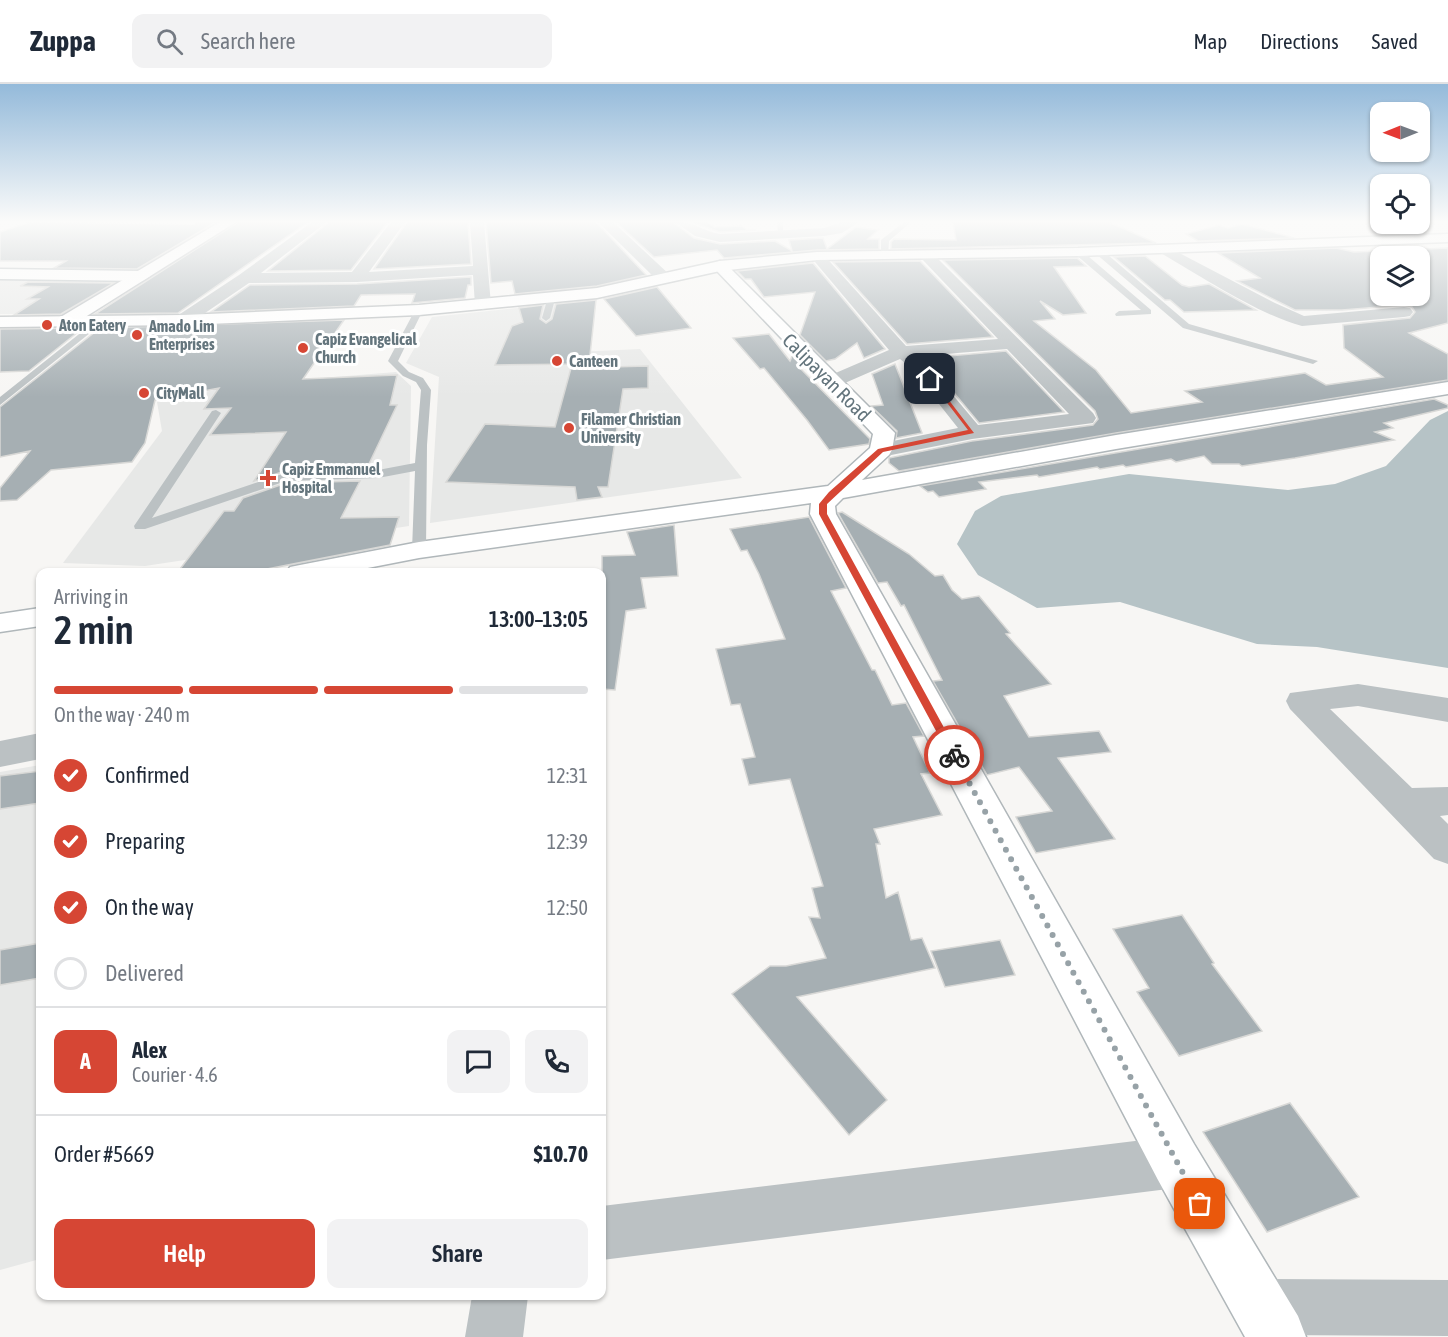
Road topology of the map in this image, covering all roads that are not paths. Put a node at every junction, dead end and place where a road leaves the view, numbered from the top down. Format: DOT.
graph roads {
  1 [pos="135,280"];
  2 [pos="241,280"];
  3 [pos="482,280"];
  4 [pos="658,280"];
  5 [pos="734,280"];
  6 [pos="838,280"];
  7 [pos="951,280"];
  8 [pos="1111,280"];
  9 [pos="1133,280"];
  10 [pos="1221,280"];
  11 [pos="551,299"];
  12 [pos="483,305"];
  13 [pos="419,310"];
  14 [pos="1404,312"];
  15 [pos="1119,314"];
  16 [pos="546,318"];
  17 [pos="183,320"];
  18 [pos="101,321"];
  19 [pos="0,322"];
  20 [pos="65,322"];
  21 [pos="1014,343"];
  22 [pos="901,352"];
  23 [pos="1313,361"];
  24 [pos="831,382"];
  25 [pos="1448,388"];
  26 [pos="0,402"];
  27 [pos="216,413"];
  28 [pos="972,432"];
  29 [pos="881,450"];
  30 [pos="420,466"];
  31 [pos="832,493"];
  32 [pos="419,550"];
  33 [pos="342,568"];
  34 [pos="36,618"];
  35 [pos="0,623"];
  36 [pos="1448,710"];
  37 [pos="36,747"];
  38 [pos="0,754"];
  39 [pos="1448,801"];
  40 [pos="1403,803"];
  41 [pos="1448,848"];
  42 [pos="1176,1162"];
  43 [pos="606,1233"];
  44 [pos="499,1300"];
  45 [pos="1448,1308"];
  46 [pos="1268,1322"];
  47 [pos="494,1337"];
  1 -- 20 [label="main road"];
  2 -- 17 [label="street"];
  3 -- 12 [label="street"];
  4 -- 11 [label="main road"];
  5 -- 24 [label="main road, Calipayan Road"];
  6 -- 22 [label="street"];
  7 -- 21 [label="street"];
  8 -- 15 [label="lane"];
  9 -- 23 [label="lane"];
  10 -- 14 [label="street"];
  11 -- 12 [label="main road"];
  11 -- 16 [label="lane"];
  12 -- 13 [label="main road"];
  13 -- 17 [label="main road"];
  13 -- 30 [label="lane"];
  17 -- 18 [label="main road"];
  18 -- 20 [label="main road"];
  18 -- 26 [label="lane"];
  19 -- 20 [label="main road"];
  21 -- 22 [label="street"];
  21 -- 28 [label="street"];
  22 -- 24 [label="street"];
  22 -- 28 [label="street"];
  24 -- 29 [label="main road, Calipayan Road"];
  25 -- 31 [label="main road"];
  27 -- 30 [label="lane"];
  28 -- 29 [label="street"];
  29 -- 31 [label="main road"];
  30 -- 32 [label="lane"];
  31 -- 32 [label="main road"];
  31 -- 42 [label="main road"];
  32 -- 33 [label="main road"];
  34 -- 35 [label="main road"];
  36 -- 40 [label="street"];
  37 -- 38 [label="street"];
  39 -- 40 [label="street"];
  40 -- 41 [label="street"];
  42 -- 43 [label="street"];
  42 -- 46 [label="main road"];
  44 -- 47 [label="street"];
  45 -- 46 [label="street"];
}
